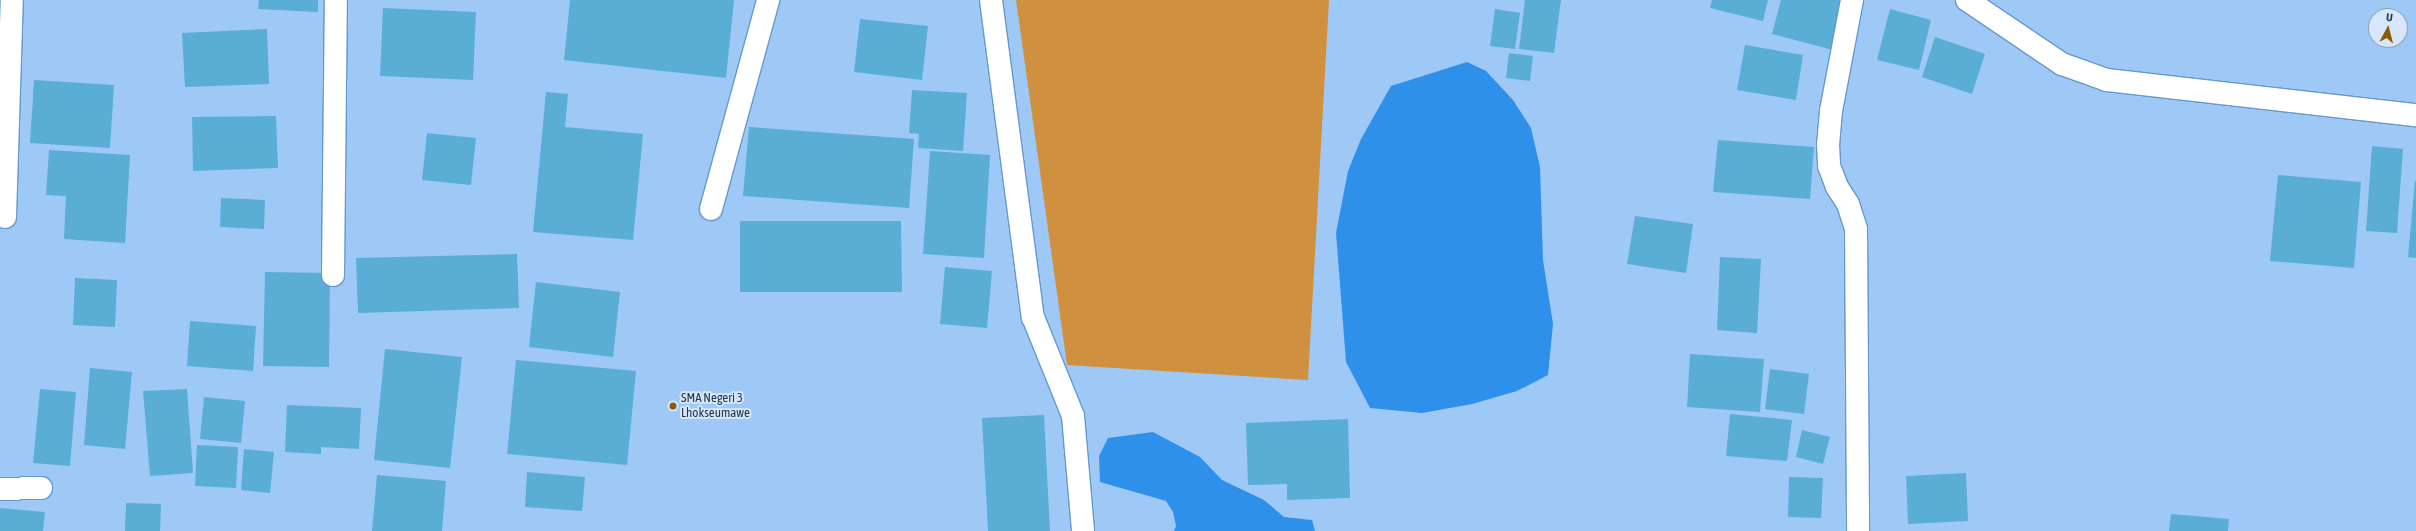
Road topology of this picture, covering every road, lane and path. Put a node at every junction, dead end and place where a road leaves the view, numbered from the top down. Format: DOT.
graph roads {
  1 [pos="12,0"];
  2 [pos="336,0"];
  3 [pos="768,0"];
  4 [pos="991,0"];
  5 [pos="1852,0"];
  6 [pos="1967,0"];
  7 [pos="2416,115"];
  8 [pos="711,210"];
  9 [pos="5,217"];
  10 [pos="332,275"];
  11 [pos="41,488"];
  12 [pos="0,489"];
  13 [pos="1083,531"];
  14 [pos="1858,531"];
  1 -- 9 [label="street"];
  2 -- 10 [label="street"];
  3 -- 8 [label="street"];
  4 -- 13 [label="street"];
  5 -- 14 [label="street"];
  6 -- 7 [label="street"];
  11 -- 12 [label="street"];
}
